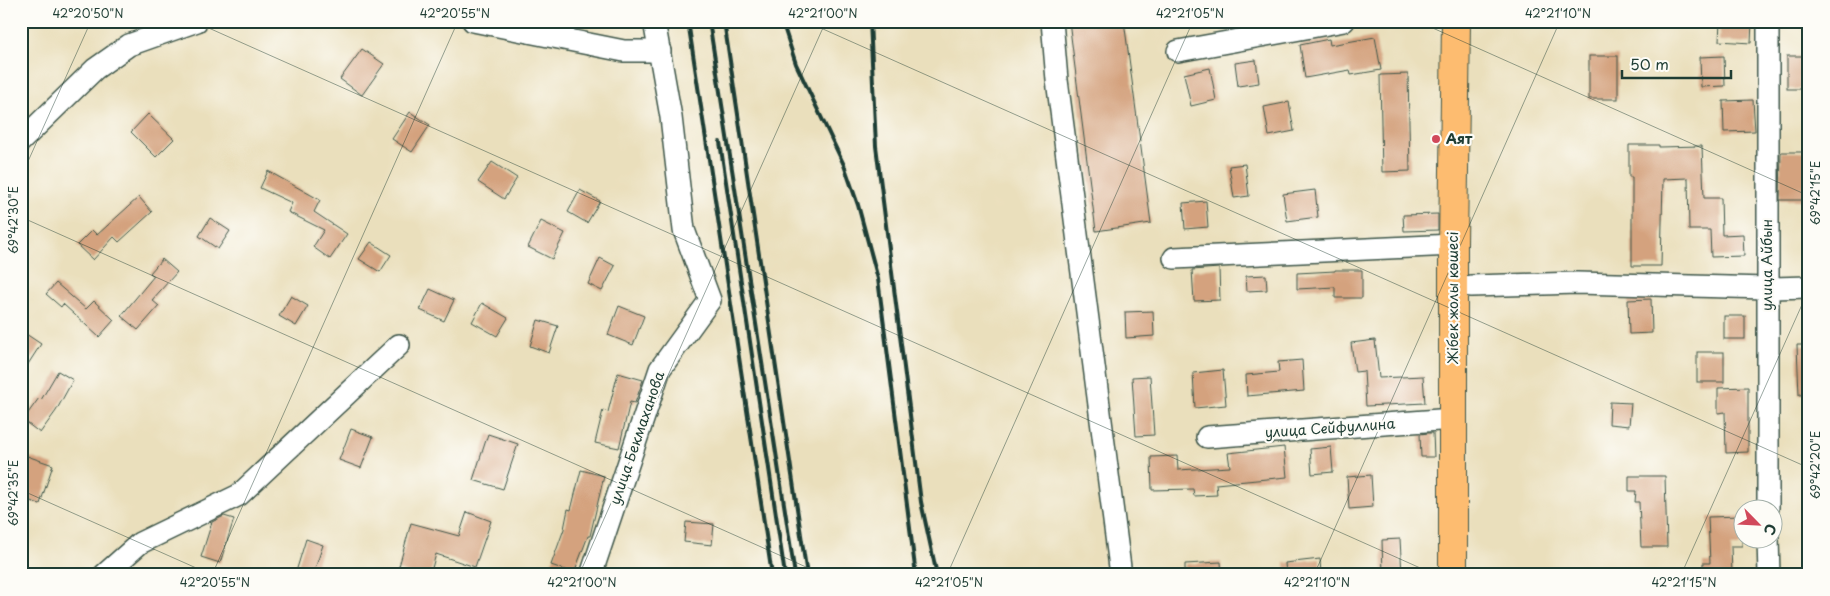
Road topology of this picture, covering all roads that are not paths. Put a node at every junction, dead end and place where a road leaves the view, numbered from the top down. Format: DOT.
graph roads {
  1 [pos="197,21"];
  2 [pos="473,21"];
  3 [pos="654,21"];
  4 [pos="1052,21"];
  5 [pos="1344,21"];
  6 [pos="1456,21"];
  7 [pos="1474,21"];
  8 [pos="1768,21"];
  9 [pos="660,51"];
  10 [pos="1178,51"];
  11 [pos="21,141"];
  12 [pos="1453,245"];
  13 [pos="1174,258"];
  14 [pos="1471,286"];
  15 [pos="1809,287"];
  16 [pos="1767,288"];
  17 [pos="398,345"];
  18 [pos="1453,418"];
  19 [pos="1207,437"];
  20 [pos="1768,498"];
  21 [pos="1768,548"];
  22 [pos="104,575"];
  23 [pos="591,575"];
  24 [pos="1121,575"];
  25 [pos="1453,575"];
  26 [pos="1470,575"];
  27 [pos="1769,575"];
  1 -- 11 [label="street"];
  2 -- 9 [label="street"];
  3 -- 9 [label="street, улица Бекмаханова"];
  4 -- 24 [label="street"];
  5 -- 10 [label="street"];
  6 -- 12 [label="main road, Жібек жолы көшесі"];
  7 -- 14 [label="main road, Жібек жолы көшесі"];
  8 -- 16 [label="street, улица Айбын"];
  9 -- 23 [label="street, улица Бекмаханова"];
  12 -- 13 [label="street"];
  12 -- 18 [label="main road, Жібек жолы көшесі"];
  14 -- 16 [label="street"];
  14 -- 26 [label="main road, Жібек жолы көшесі"];
  15 -- 16 [label="street"];
  16 -- 20 [label="street, улица Айбын"];
  17 -- 22 [label="street"];
  18 -- 19 [label="street, улица Сейфуллина"];
  18 -- 25 [label="main road, Жібек жолы көшесі"];
  21 -- 27 [label="street"];
}
